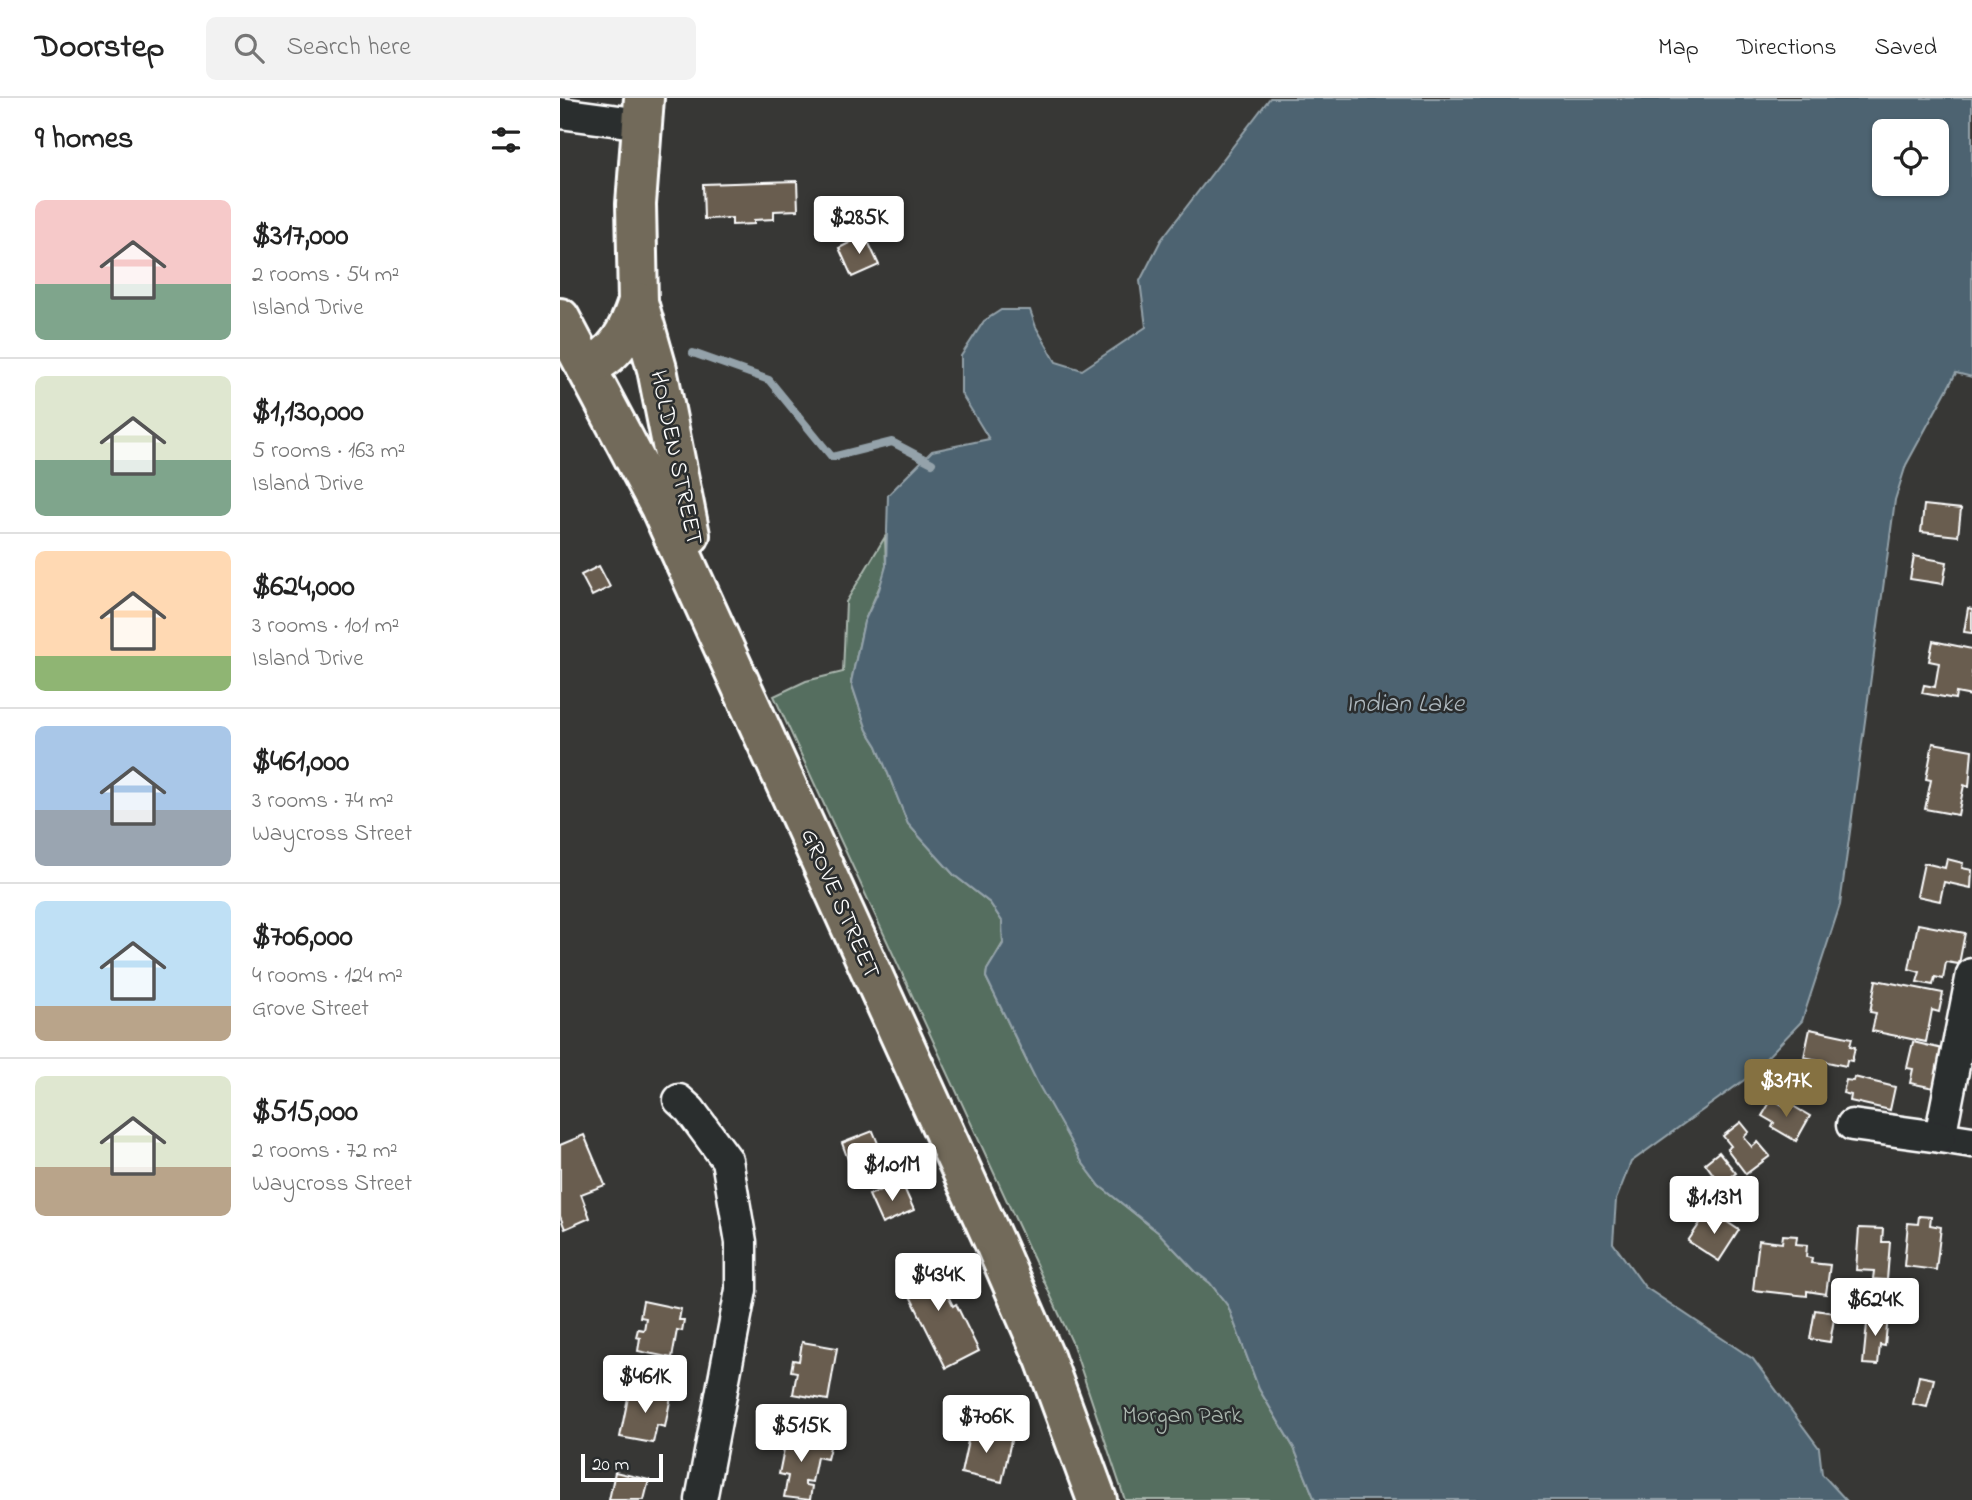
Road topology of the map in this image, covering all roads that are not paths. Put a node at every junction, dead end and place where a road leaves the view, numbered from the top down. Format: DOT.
graph roads {
  1 [pos="643,111"];
  2 [pos="560,113"];
  3 [pos="639,302"];
  4 [pos="560,318"];
  5 [pos="586,367"];
  6 [pos="709,616"];
  7 [pos="1972,974"];
  8 [pos="679,1100"];
  9 [pos="1852,1125"];
  10 [pos="1940,1138"];
  11 [pos="1972,1142"];
  12 [pos="701,1500"];
  13 [pos="1097,1500"];
  1 -- 2 [label="street"];
  1 -- 3 [label="main road, HOLDEN STREET"];
  3 -- 5 [label="main road, HOLDEN STREET"];
  3 -- 6 [label="main road, HOLDEN STREET"];
  4 -- 5 [label="main road, GROVE STREET"];
  5 -- 6 [label="main road, GROVE STREET"];
  6 -- 13 [label="main road, GROVE STREET"];
  7 -- 10 [label="street"];
  8 -- 12 [label="street"];
  9 -- 10 [label="street"];
  10 -- 11 [label="street"];
}
